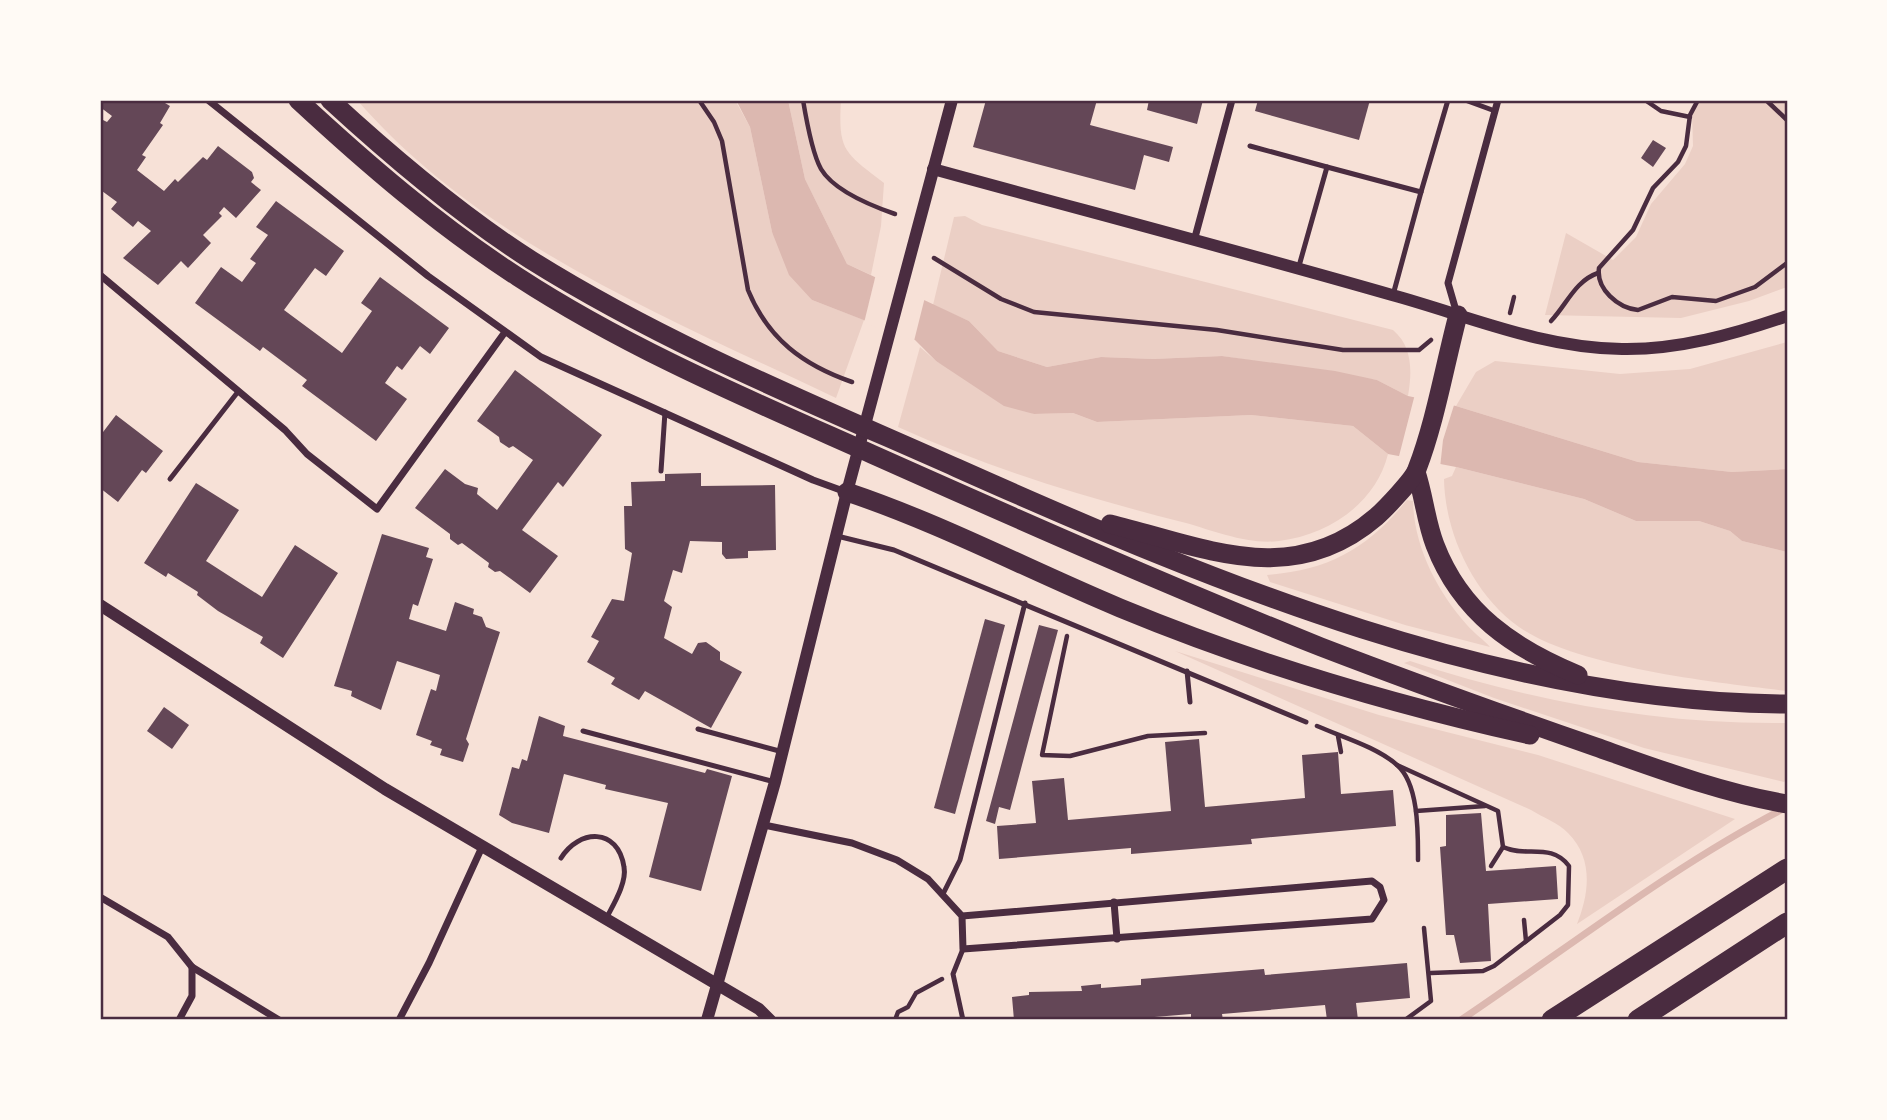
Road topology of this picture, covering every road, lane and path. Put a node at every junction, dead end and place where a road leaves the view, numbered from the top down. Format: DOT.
graph roads {
  1 [pos="208,100"];
  2 [pos="298,100"];
  3 [pos="330,100"];
  4 [pos="342,100"];
  5 [pos="699,100"];
  6 [pos="803,100"];
  7 [pos="951,100"];
  8 [pos="1232,100"];
  9 [pos="1448,100"];
  10 [pos="1465,100"];
  11 [pos="1498,100"];
  12 [pos="1645,100"];
  13 [pos="1698,100"];
  14 [pos="1766,100"];
  15 [pos="1495,111"];
  16 [pos="1690,117"];
  17 [pos="1787,120"];
  18 [pos="361,128"];
  19 [pos="1250,146"];
  20 [pos="1327,167"];
  21 [pos="933,169"];
  22 [pos="1421,192"];
  23 [pos="895,214"];
  24 [pos="1194,240"];
  25 [pos="934,258"];
  26 [pos="1787,263"];
  27 [pos="1298,270"];
  28 [pos="1598,273"];
  29 [pos="100,275"];
  30 [pos="1393,295"];
  31 [pos="1514,298"];
  32 [pos="1510,313"];
  33 [pos="1458,315"];
  34 [pos="1787,316"];
  35 [pos="1551,321"];
  36 [pos="505,332"];
  37 [pos="1419,350"];
  38 [pos="852,382"];
  39 [pos="237,393"];
  40 [pos="665,412"];
  41 [pos="661,471"];
  42 [pos="1416,472"];
  43 [pos="170,479"];
  44 [pos="847,492"];
  45 [pos="1054,511"];
  46 [pos="837,536"];
  47 [pos="1025,603"];
  48 [pos="100,605"];
  49 [pos="1070,621"];
  50 [pos="1187,671"];
  51 [pos="1611,690"];
  52 [pos="1190,702"];
  53 [pos="1787,704"];
  54 [pos="1306,722"];
  55 [pos="698,729"];
  56 [pos="583,731"];
  57 [pos="1205,733"];
  58 [pos="1338,735"];
  59 [pos="783,752"];
  60 [pos="1341,752"];
  61 [pos="1620,755"];
  62 [pos="1397,765"];
  63 [pos="775,782"];
  64 [pos="1787,804"];
  65 [pos="1487,806"];
  66 [pos="1416,811"];
  67 [pos="764,825"];
  68 [pos="482,847"];
  69 [pos="1503,847"];
  70 [pos="561,858"];
  71 [pos="1418,860"];
  72 [pos="1491,866"];
  73 [pos="1787,869"];
  74 [pos="943,894"];
  75 [pos="100,897"];
  76 [pos="1114,902"];
  77 [pos="962,916"];
  78 [pos="606,919"];
  79 [pos="1524,920"];
  80 [pos="1787,923"];
  81 [pos="1424,928"];
  82 [pos="1117,939"];
  83 [pos="1526,942"];
  84 [pos="963,949"];
  85 [pos="192,967"];
  86 [pos="1431,973"];
  87 [pos="929,985"];
  88 [pos="717,986"];
  89 [pos="179,1020"];
  90 [pos="279,1020"];
  91 [pos="399,1020"];
  92 [pos="707,1020"];
  93 [pos="769,1020"];
  94 [pos="895,1020"];
  95 [pos="964,1020"];
  96 [pos="1405,1020"];
  97 [pos="1552,1020"];
  98 [pos="1638,1020"];
  1 -- 36 [label="street"];
  2 -- 61 [label="highway"];
  3 -- 18 [label="highway"];
  4 -- 18 [label="highway"];
  5 -- 38 [label="path"];
  6 -- 23 [label="path"];
  7 -- 21 [label="street"];
  8 -- 24 [label="street"];
  9 -- 22 [label="lane"];
  10 -- 15 [label="lane"];
  11 -- 15 [label="street"];
  12 -- 16 [label="path"];
  13 -- 16 [label="path"];
  14 -- 17 [label="path"];
  15 -- 33 [label="street"];
  16 -- 28 [label="path"];
  18 -- 45 [label="highway"];
  19 -- 20 [label="lane"];
  20 -- 22 [label="lane"];
  20 -- 27 [label="lane"];
  21 -- 24 [label="street"];
  21 -- 44 [label="street"];
  22 -- 30 [label="lane"];
  24 -- 27 [label="street"];
  25 -- 37 [label="path"];
  26 -- 28 [label="path"];
  27 -- 30 [label="street"];
  28 -- 35 [label="path"];
  29 -- 39 [label="street"];
  30 -- 33 [label="street"];
  31 -- 32 [label="path"];
  33 -- 34 [label="street"];
  33 -- 42 [label="highway"];
  36 -- 39 [label="street"];
  36 -- 40 [label="street"];
  39 -- 43 [label="lane"];
  40 -- 41 [label="lane"];
  40 -- 44 [label="street"];
  42 -- 45 [label="highway"];
  42 -- 51 [label="highway"];
  44 -- 46 [label="street"];
  44 -- 61 [label="highway"];
  45 -- 51 [label="highway"];
  46 -- 47 [label="lane"];
  46 -- 59 [label="street"];
  47 -- 49 [label="lane"];
  47 -- 74 [label="lane"];
  48 -- 68 [label="street"];
  49 -- 50 [label="lane"];
  49 -- 57 [label="path"];
  50 -- 52 [label="lane"];
  50 -- 54 [label="lane"];
  51 -- 53 [label="highway"];
  54 -- 58 [label="path"];
  55 -- 59 [label="lane"];
  56 -- 63 [label="lane"];
  58 -- 60 [label="path"];
  58 -- 62 [label="path"];
  59 -- 63 [label="street"];
  61 -- 64 [label="highway"];
  62 -- 65 [label="path"];
  62 -- 66 [label="path"];
  63 -- 67 [label="street"];
  65 -- 66 [label="path"];
  65 -- 69 [label="path"];
  66 -- 71 [label="path"];
  67 -- 74 [label="street"];
  67 -- 88 [label="street"];
  68 -- 78 [label="street"];
  68 -- 91 [label="street"];
  69 -- 72 [label="path"];
  69 -- 83 [label="path"];
  70 -- 78 [label="lane"];
  73 -- 97 [label="highway"];
  74 -- 77 [label="street"];
  75 -- 85 [label="street"];
  76 -- 77 [label="street"];
  76 -- 82 [label="street"];
  76 -- 82 [label="street"];
  77 -- 84 [label="street"];
  78 -- 88 [label="street"];
  79 -- 83 [label="path"];
  80 -- 98 [label="highway"];
  81 -- 86 [label="path"];
  82 -- 84 [label="street"];
  83 -- 86 [label="path"];
  84 -- 95 [label="lane"];
  85 -- 89 [label="street"];
  85 -- 90 [label="street"];
  86 -- 96 [label="path"];
  87 -- 94 [label="path"];
  88 -- 92 [label="street"];
  88 -- 93 [label="street"];
}
